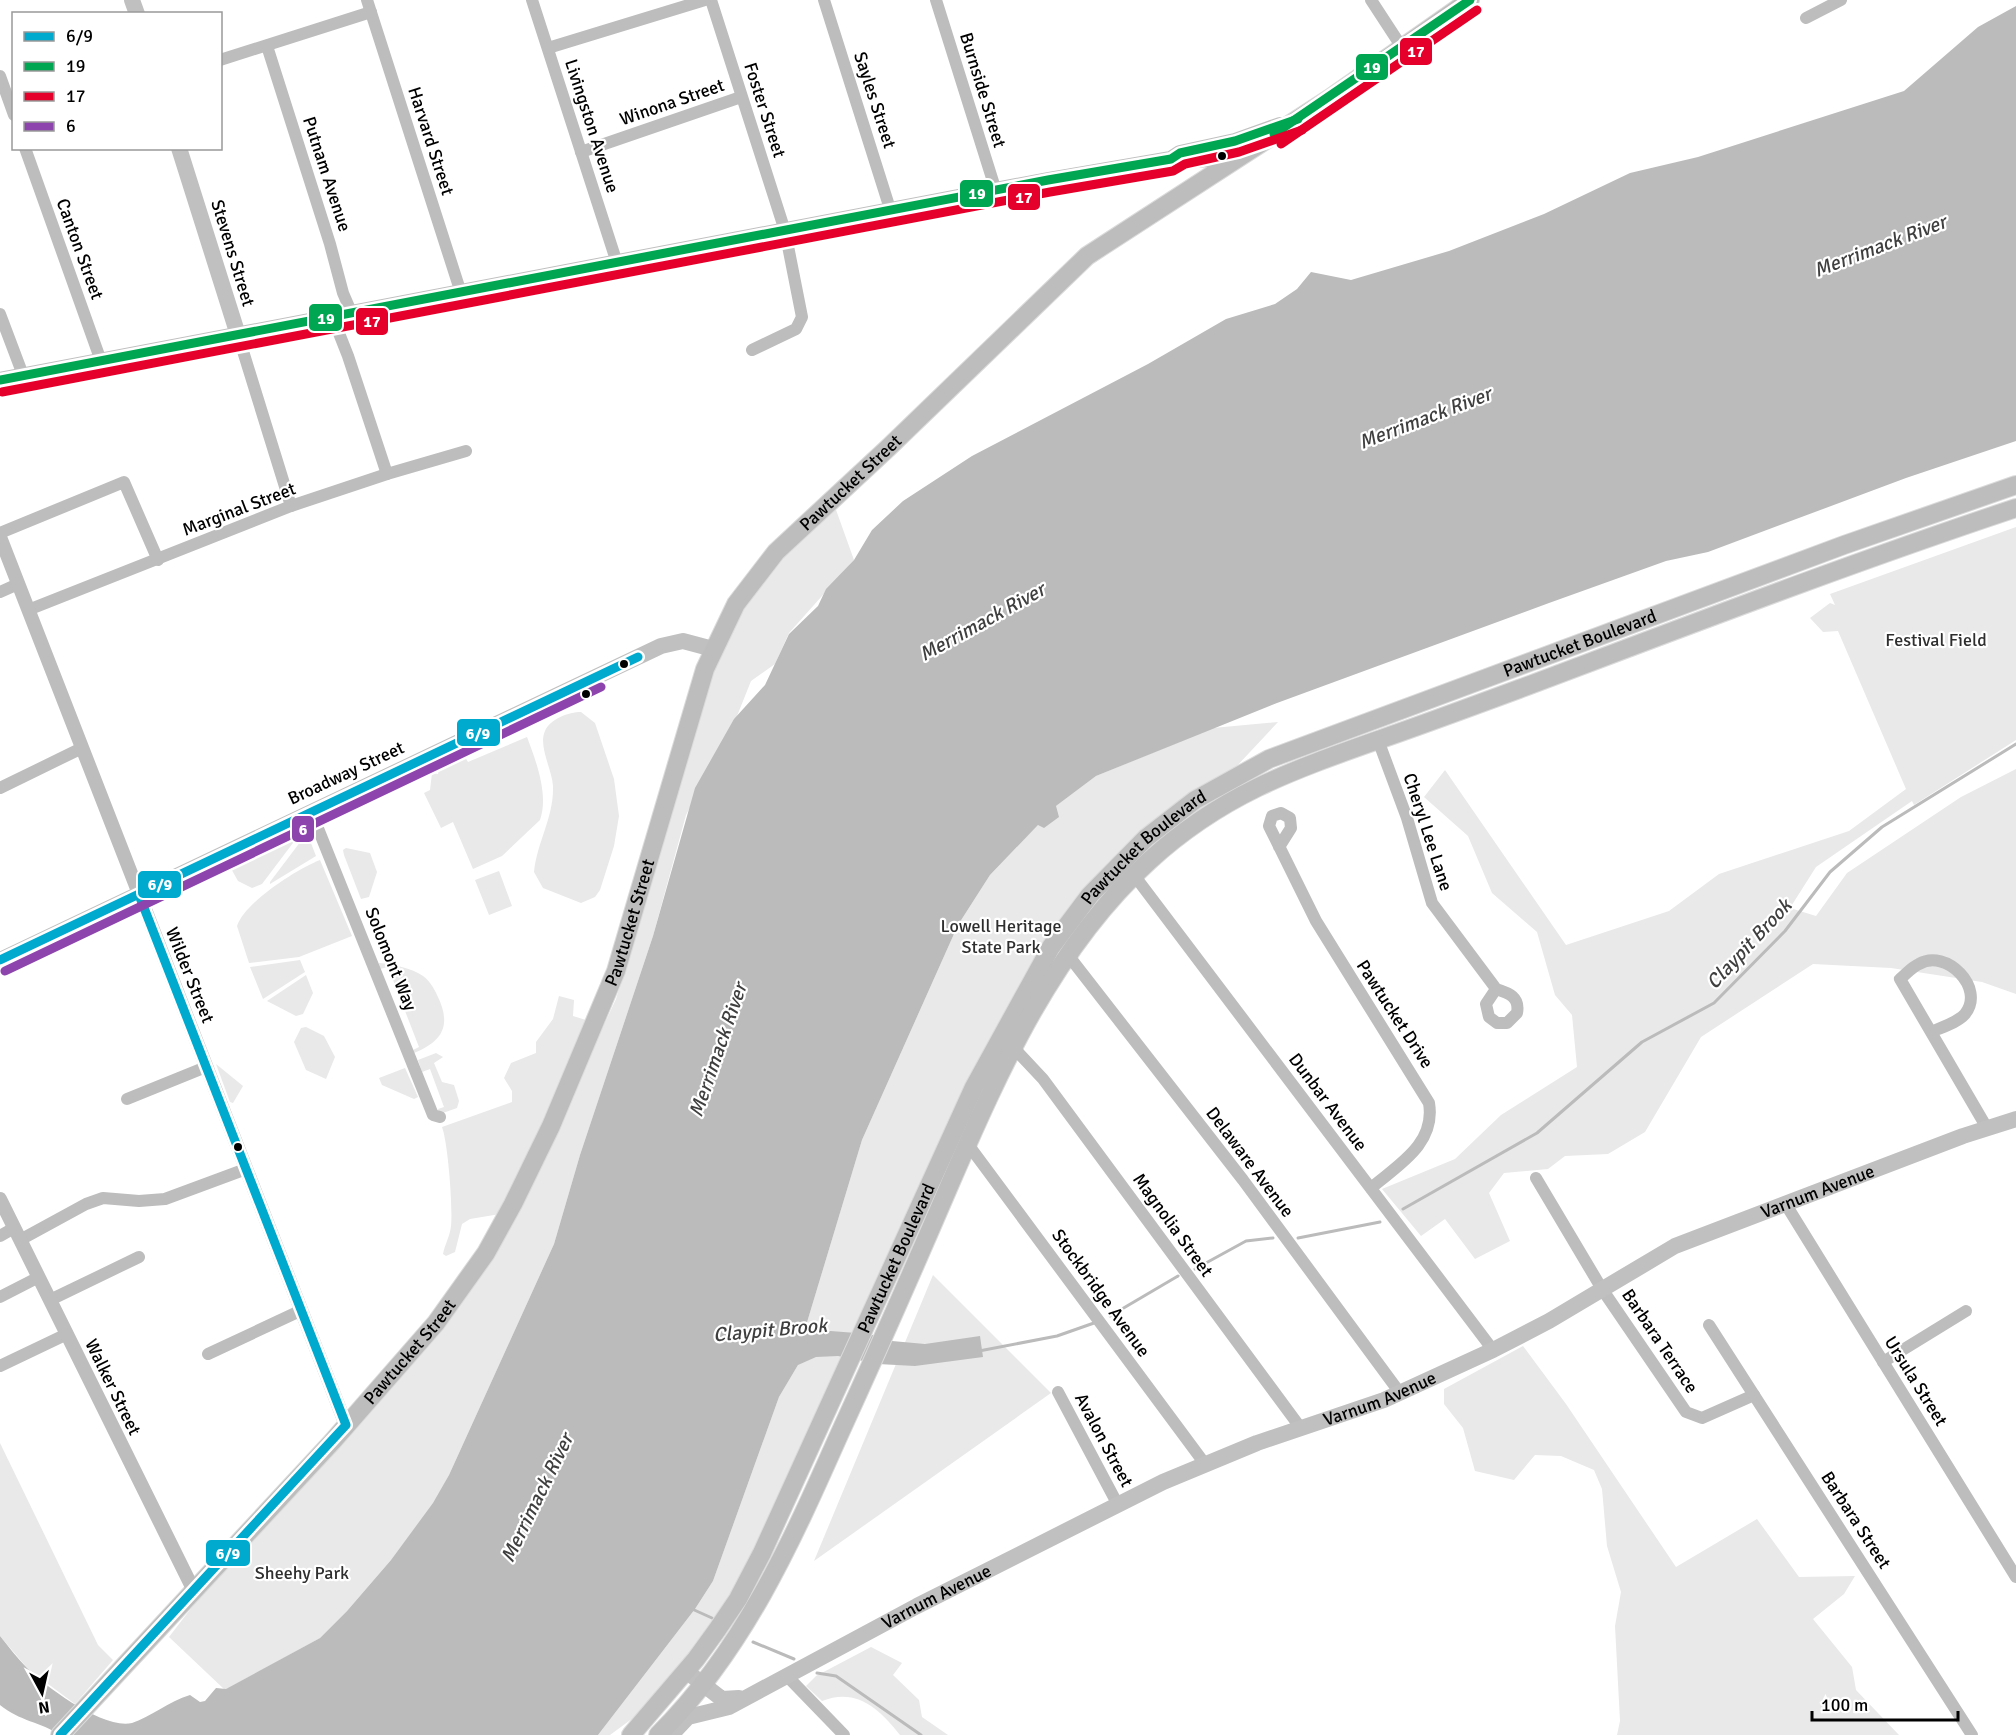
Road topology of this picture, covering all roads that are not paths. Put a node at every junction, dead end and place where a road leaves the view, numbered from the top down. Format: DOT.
graph roads {
  1 [pos="532,0"];
  2 [pos="705,0"];
  3 [pos="711,0"];
  4 [pos="824,0"];
  5 [pos="936,0"];
  6 [pos="1371,0"];
  7 [pos="1469,0"];
  8 [pos="1841,0"];
  9 [pos="369,6"];
  10 [pos="1806,18"];
  11 [pos="267,46"];
  12 [pos="548,48"];
  13 [pos="1403,48"];
  14 [pos="222,59"];
  15 [pos="0,76"];
  16 [pos="741,97"];
  17 [pos="12,109"];
  18 [pos="1298,119"];
  19 [pos="26,150"];
  20 [pos="181,150"];
  21 [pos="581,152"];
  22 [pos="1171,159"];
  23 [pos="1233,162"];
  24 [pos="996,191"];
  25 [pos="891,212"];
  26 [pos="785,231"];
  27 [pos="617,262"];
  28 [pos="461,293"];
  29 [pos="0,314"];
  30 [pos="352,314"];
  31 [pos="333,318"];
  32 [pos="238,335"];
  33 [pos="752,350"];
  34 [pos="101,362"];
  35 [pos="23,375"];
  36 [pos="0,380"];
  37 [pos="466,451"];
  38 [pos="387,474"];
  39 [pos="2016,485"];
  40 [pos="291,506"];
  41 [pos="2016,508"];
  42 [pos="0,535"];
  43 [pos="158,560"];
  44 [pos="18,584"];
  45 [pos="0,592"];
  46 [pos="28,610"];
  47 [pos="713,649"];
  48 [pos="1378,740"];
  49 [pos="82,748"];
  50 [pos="0,789"];
  51 [pos="311,811"];
  52 [pos="1279,847"];
  53 [pos="1134,875"];
  54 [pos="138,895"];
  55 [pos="1068,956"];
  56 [pos="0,960"];
  57 [pos="1496,989"];
  58 [pos="1931,1032"];
  59 [pos="1014,1048"];
  60 [pos="206,1067"];
  61 [pos="127,1099"];
  62 [pos="440,1117"];
  63 [pos="2016,1119"];
  64 [pos="1987,1128"];
  65 [pos="968,1143"];
  66 [pos="246,1169"];
  67 [pos="1536,1178"];
  68 [pos="1371,1188"];
  69 [pos="0,1199"];
  70 [pos="1785,1203"];
  71 [pos="17,1234"];
  72 [pos="0,1236"];
  73 [pos="139,1257"];
  74 [pos="39,1277"];
  75 [pos="1602,1289"];
  76 [pos="0,1297"];
  77 [pos="50,1300"];
  78 [pos="302,1310"];
  79 [pos="1966,1311"];
  80 [pos="1709,1325"];
  81 [pos="67,1334"];
  82 [pos="1492,1350"];
  83 [pos="208,1354"];
  84 [pos="1883,1362"];
  85 [pos="0,1366"];
  86 [pos="1058,1392"];
  87 [pos="1400,1393"];
  88 [pos="1754,1395"];
  89 [pos="346,1425"];
  90 [pos="1300,1427"];
  91 [pos="1205,1464"];
  92 [pos="1118,1505"];
  93 [pos="2016,1578"];
  94 [pos="194,1591"];
  95 [pos="686,1671"];
  96 [pos="786,1675"];
  97 [pos="703,1685"];
  98 [pos="749,1695"];
  99 [pos="713,1710"];
  100 [pos="60,1735"];
  101 [pos="631,1735"];
  102 [pos="658,1735"];
  103 [pos="671,1735"];
  104 [pos="844,1735"];
  105 [pos="1972,1735"];
  1 -- 12 [label="street, Livingston Avenue"];
  2 -- 12 [label="street"];
  3 -- 16 [label="street, Foster Street"];
  4 -- 25 [label="street, Sayles Street"];
  5 -- 24 [label="street, Burnside Street"];
  6 -- 13 [label="street"];
  7 -- 13 [label="main road, Pawtucket Street"];
  8 -- 10 [label="street"];
  9 -- 11 [label="street"];
  9 -- 28 [label="street, Harvard Street"];
  11 -- 14 [label="street"];
  11 -- 30 [label="street, Putnam Avenue"];
  12 -- 21 [label="street, Livingston Avenue"];
  13 -- 18 [label="main road, Pawtucket Street"];
  15 -- 17 [label="street"];
  16 -- 21 [label="street, Winona Street"];
  16 -- 26 [label="street, Foster Street"];
  18 -- 22 [label="main road"];
  18 -- 23 [label="main road, Pawtucket Street"];
  19 -- 34 [label="street, Canton Street"];
  20 -- 32 [label="main road, Stevens Street"];
  21 -- 27 [label="street, Livingston Avenue"];
  22 -- 23 [label="main road"];
  22 -- 24 [label="main road"];
  23 -- 47 [label="main road, Pawtucket Street"];
  24 -- 25 [label="main road"];
  25 -- 26 [label="main road"];
  26 -- 27 [label="main road"];
  26 -- 33 [label="street"];
  27 -- 28 [label="main road"];
  28 -- 30 [label="main road"];
  29 -- 35 [label="street"];
  30 -- 31 [label="main road"];
  31 -- 32 [label="main road"];
  31 -- 38 [label="street"];
  32 -- 34 [label="main road"];
  32 -- 40 [label="street, Stevens Street"];
  34 -- 35 [label="main road"];
  35 -- 36 [label="main road"];
  37 -- 38 [label="street, Marginal Street"];
  38 -- 40 [label="street, Marginal Street"];
  39 -- 95 [label="main road, Pawtucket Boulevard"];
  40 -- 43 [label="street, Marginal Street"];
  41 -- 48 [label="main road, Pawtucket Boulevard"];
  42 -- 43 [label="street"];
  42 -- 44 [label="street, Wilder Street"];
  43 -- 46 [label="street, Marginal Street"];
  44 -- 45 [label="street"];
  44 -- 46 [label="street, Wilder Street"];
  46 -- 49 [label="street, Wilder Street"];
  47 -- 51 [label="main road, Broadway Street"];
  47 -- 89 [label="main road, Pawtucket Street"];
  48 -- 53 [label="main road, Pawtucket Boulevard"];
  48 -- 57 [label="street, Cheryl Lee Lane"];
  49 -- 50 [label="street"];
  49 -- 54 [label="street, Wilder Street"];
  51 -- 54 [label="main road, Broadway Street"];
  51 -- 62 [label="street, Solomont Way"];
  52 -- 68 [label="street, Pawtucket Drive"];
  53 -- 55 [label="main road, Pawtucket Boulevard"];
  53 -- 68 [label="street, Dunbar Avenue"];
  54 -- 56 [label="main road, Broadway Street"];
  54 -- 60 [label="street, Wilder Street"];
  55 -- 59 [label="main road, Pawtucket Boulevard"];
  55 -- 87 [label="street, Delaware Avenue"];
  58 -- 58 [label="street"];
  58 -- 64 [label="street"];
  59 -- 65 [label="main road, Pawtucket Boulevard"];
  59 -- 90 [label="street, Magnolia Street"];
  60 -- 61 [label="street"];
  60 -- 66 [label="street, Wilder Street"];
  63 -- 64 [label="main road, Varnum Avenue"];
  64 -- 70 [label="main road, Varnum Avenue"];
  65 -- 91 [label="street, Stockbridge Avenue"];
  65 -- 97 [label="main road, Pawtucket Boulevard"];
  66 -- 71 [label="street"];
  66 -- 78 [label="street, Wilder Street"];
  67 -- 75 [label="street, Barbara Terrace"];
  68 -- 82 [label="street, Dunbar Avenue"];
  69 -- 71 [label="street, Walker Street"];
  70 -- 75 [label="main road, Varnum Avenue"];
  70 -- 84 [label="street, Ursula Street"];
  71 -- 72 [label="street"];
  71 -- 74 [label="street, Walker Street"];
  73 -- 77 [label="street"];
  74 -- 76 [label="street"];
  74 -- 77 [label="street, Walker Street"];
  75 -- 82 [label="main road, Varnum Avenue"];
  75 -- 88 [label="street, Barbara Terrace"];
  77 -- 81 [label="street, Walker Street"];
  78 -- 83 [label="street"];
  78 -- 89 [label="street, Wilder Street"];
  79 -- 84 [label="street"];
  80 -- 88 [label="street, Barbara Street"];
  81 -- 85 [label="street"];
  81 -- 94 [label="street, Walker Street"];
  82 -- 87 [label="main road, Varnum Avenue"];
  84 -- 93 [label="street, Ursula Street"];
  86 -- 92 [label="street, Avalon Street"];
  87 -- 90 [label="main road, Varnum Avenue"];
  88 -- 105 [label="street, Barbara Street"];
  89 -- 94 [label="main road, Pawtucket Street"];
  90 -- 91 [label="main road, Varnum Avenue"];
  91 -- 92 [label="main road, Varnum Avenue"];
  92 -- 96 [label="main road, Varnum Avenue"];
  94 -- 100 [label="main road, Pawtucket Street"];
  95 -- 97 [label="main road, Varnum Avenue"];
  95 -- 101 [label="main road"];
  96 -- 98 [label="main road, Varnum Avenue"];
  96 -- 104 [label="street"];
  97 -- 98 [label="main road, Varnum Avenue"];
  97 -- 99 [label="main road"];
  97 -- 102 [label="main road"];
  98 -- 99 [label="main road, Varnum Avenue"];
  99 -- 103 [label="main road, Varnum Avenue"];
}
